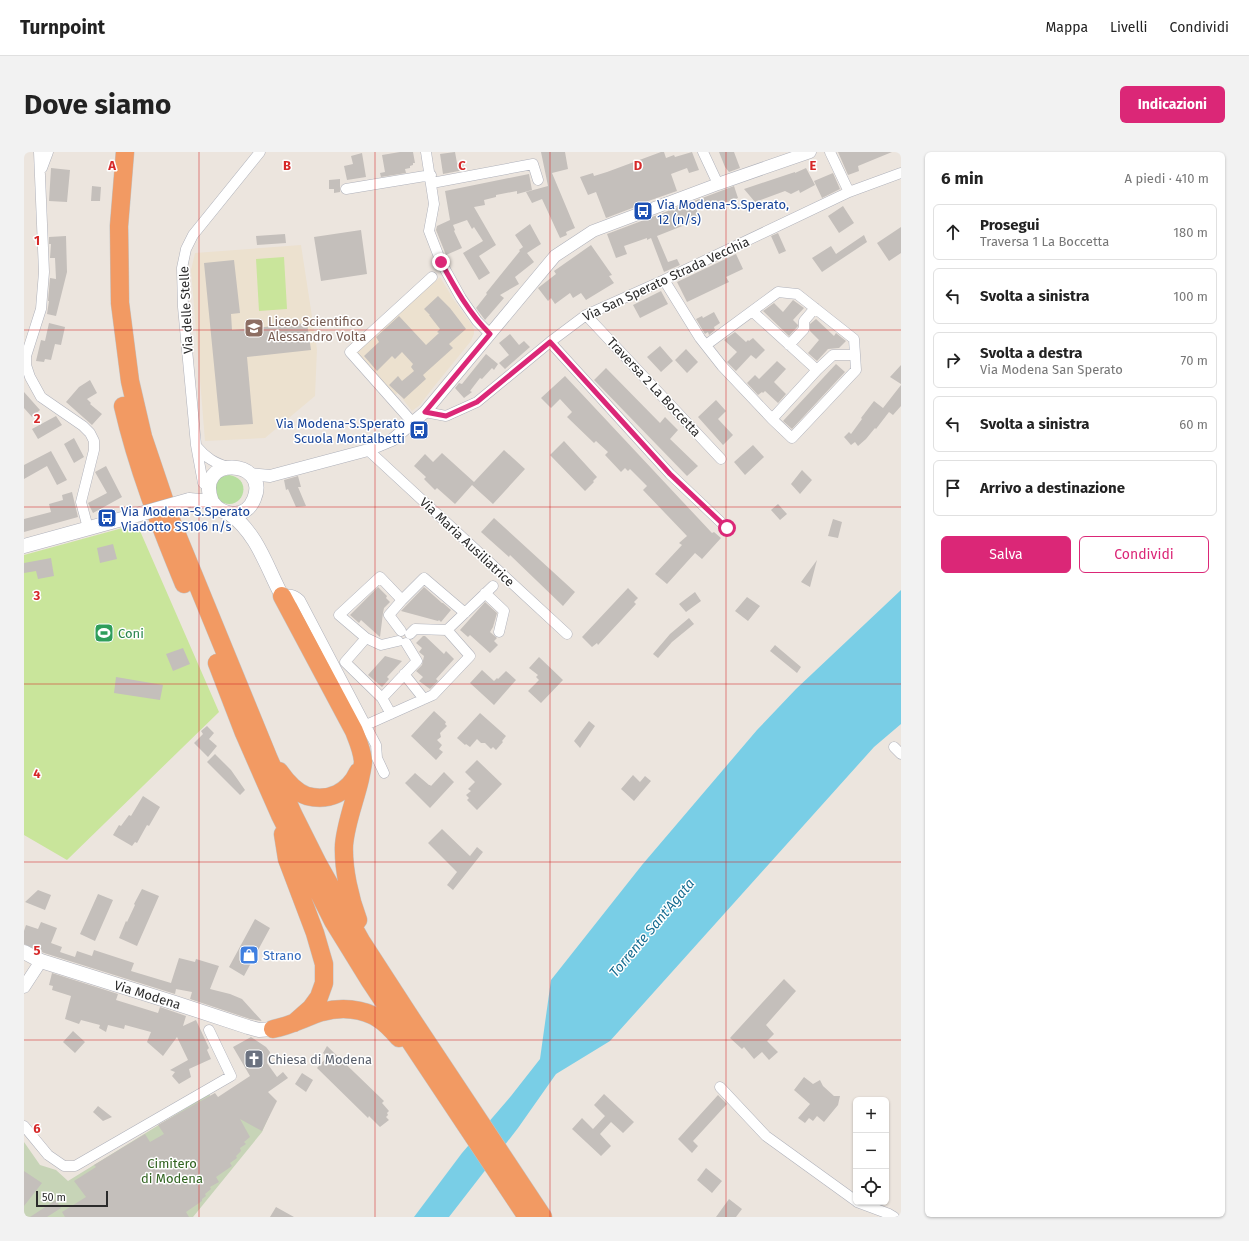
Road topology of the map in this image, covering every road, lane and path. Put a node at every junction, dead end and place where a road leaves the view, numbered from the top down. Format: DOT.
graph roads {
  1 [pos="39,152"];
  2 [pos="48,152"];
  3 [pos="113,152"];
  4 [pos="125,152"];
  5 [pos="260,152"];
  6 [pos="426,152"];
  7 [pos="702,152"];
  8 [pos="810,152"];
  9 [pos="830,152"];
  10 [pos="901,173"];
  11 [pos="40,176"];
  12 [pos="431,179"];
  13 [pos="538,180"];
  14 [pos="718,184"];
  15 [pos="346,189"];
  16 [pos="849,192"];
  17 [pos="432,277"];
  18 [pos="664,280"];
  19 [pos="815,308"];
  20 [pos="752,311"];
  21 [pos="586,315"];
  22 [pos="490,334"];
  23 [pos="550,342"];
  24 [pos="706,345"];
  25 [pos="789,345"];
  26 [pos="855,355"];
  27 [pos="817,370"];
  28 [pos="425,412"];
  29 [pos="772,419"];
  30 [pos="413,424"];
  31 [pos="196,445"];
  32 [pos="368,450"];
  33 [pos="721,459"];
  34 [pos="228,467"];
  35 [pos="249,474"];
  36 [pos="270,476"];
  37 [pos="209,488"];
  38 [pos="256,491"];
  39 [pos="189,500"];
  40 [pos="212,502"];
  41 [pos="250,507"];
  42 [pos="230,514"];
  43 [pos="88,528"];
  44 [pos="727,528"];
  45 [pos="251,534"];
  46 [pos="24,546"];
  47 [pos="493,586"];
  48 [pos="485,593"];
  49 [pos="282,596"];
  50 [pos="402,600"];
  51 [pos="465,613"];
  52 [pos="448,630"];
  53 [pos="498,632"];
  54 [pos="567,634"];
  55 [pos="404,637"];
  56 [pos="366,638"];
  57 [pos="404,674"];
  58 [pos="382,698"];
  59 [pos="424,699"];
  60 [pos="391,714"];
  61 [pos="366,725"];
  62 [pos="268,757"];
  63 [pos="363,762"];
  64 [pos="384,773"];
  65 [pos="280,815"];
  66 [pos="361,941"];
  67 [pos="24,952"];
  68 [pos="41,961"];
  69 [pos="24,987"];
  70 [pos="294,1023"];
  71 [pos="273,1029"];
  72 [pos="209,1030"];
  73 [pos="414,1046"];
  74 [pos="720,1087"];
  75 [pos="453,1094"];
  76 [pos="24,1126"];
  77 [pos="522,1198"];
  78 [pos="853,1199"];
  79 [pos="865,1205"];
  80 [pos="527,1217"];
  81 [pos="543,1217"];
  82 [pos="894,1217"];
  1 -- 11 [label="street"];
  2 -- 11 [label="street"];
  3 -- 65 [label="highway"];
  4 -- 62 [label="highway"];
  5 -- 31 [label="street, Via delle Stelle"];
  6 -- 12 [label="street"];
  7 -- 14 [label="street"];
  8 -- 14 [label="street"];
  9 -- 16 [label="street"];
  10 -- 16 [label="street, Via San Sperato Strada Vecchia"];
  11 -- 43 [label="street"];
  12 -- 13 [label="street"];
  12 -- 15 [label="street"];
  12 -- 22 [label="street"];
  14 -- 22 [label="street"];
  16 -- 18 [label="street, Via San Sperato Strada Vecchia"];
  17 -- 30 [label="street"];
  18 -- 21 [label="street, Via San Sperato Strada Vecchia"];
  18 -- 24 [label="street"];
  19 -- 20 [label="street"];
  19 -- 25 [label="street"];
  19 -- 26 [label="street"];
  20 -- 24 [label="street"];
  20 -- 25 [label="street"];
  21 -- 23 [label="street, Via San Sperato Strada Vecchia"];
  21 -- 33 [label="street, Traversa 2 La Boccetta"];
  22 -- 28 [label="street"];
  23 -- 28 [label="street, Via San Sperato Strada Vecchia"];
  23 -- 44 [label="street"];
  24 -- 29 [label="street"];
  25 -- 27 [label="street"];
  26 -- 27 [label="street"];
  26 -- 29 [label="street"];
  27 -- 29 [label="street"];
  28 -- 30 [label="street"];
  30 -- 32 [label="street"];
  31 -- 34 [label="street"];
  31 -- 37 [label="street, Via delle Stelle"];
  32 -- 36 [label="street"];
  32 -- 54 [label="street, Via Maria Ausiliatrice"];
  34 -- 35 [label="main road"];
  34 -- 37 [label="main road"];
  35 -- 36 [label="street"];
  35 -- 38 [label="main road"];
  36 -- 38 [label="street"];
  37 -- 39 [label="main road"];
  37 -- 40 [label="main road"];
  38 -- 41 [label="main road"];
  39 -- 40 [label="main road"];
  39 -- 43 [label="main road, bridge"];
  40 -- 42 [label="main road"];
  41 -- 42 [label="main road"];
  41 -- 45 [label="main road"];
  42 -- 45 [label="main road"];
  43 -- 46 [label="main road"];
  45 -- 49 [label="main road"];
  47 -- 48 [label="street"];
  48 -- 51 [label="street"];
  48 -- 53 [label="street"];
  49 -- 61 [label="street"];
  49 -- 63 [label="highway"];
  50 -- 51 [label="street"];
  50 -- 55 [label="street"];
  50 -- 56 [label="street"];
  51 -- 52 [label="street"];
  52 -- 55 [label="street"];
  52 -- 59 [label="street"];
  55 -- 56 [label="street"];
  55 -- 57 [label="street"];
  56 -- 58 [label="street"];
  57 -- 58 [label="street"];
  57 -- 59 [label="street"];
  58 -- 60 [label="street"];
  59 -- 60 [label="street"];
  60 -- 61 [label="street"];
  61 -- 64 [label="street"];
  62 -- 63 [label="highway"];
  62 -- 66 [label="highway"];
  63 -- 66 [label="highway"];
  65 -- 70 [label="highway"];
  65 -- 73 [label="highway"];
  66 -- 75 [label="highway"];
  67 -- 68 [label="main road, Via Modena"];
  68 -- 69 [label="street"];
  68 -- 71 [label="main road, Via Modena"];
  70 -- 71 [label="highway"];
  70 -- 73 [label="highway"];
  72 -- 76 [label="street"];
  73 -- 75 [label="highway"];
  74 -- 78 [label="street"];
  75 -- 77 [label="highway"];
  77 -- 80 [label="highway"];
  77 -- 81 [label="highway"];
  79 -- 82 [label="street"];
}
